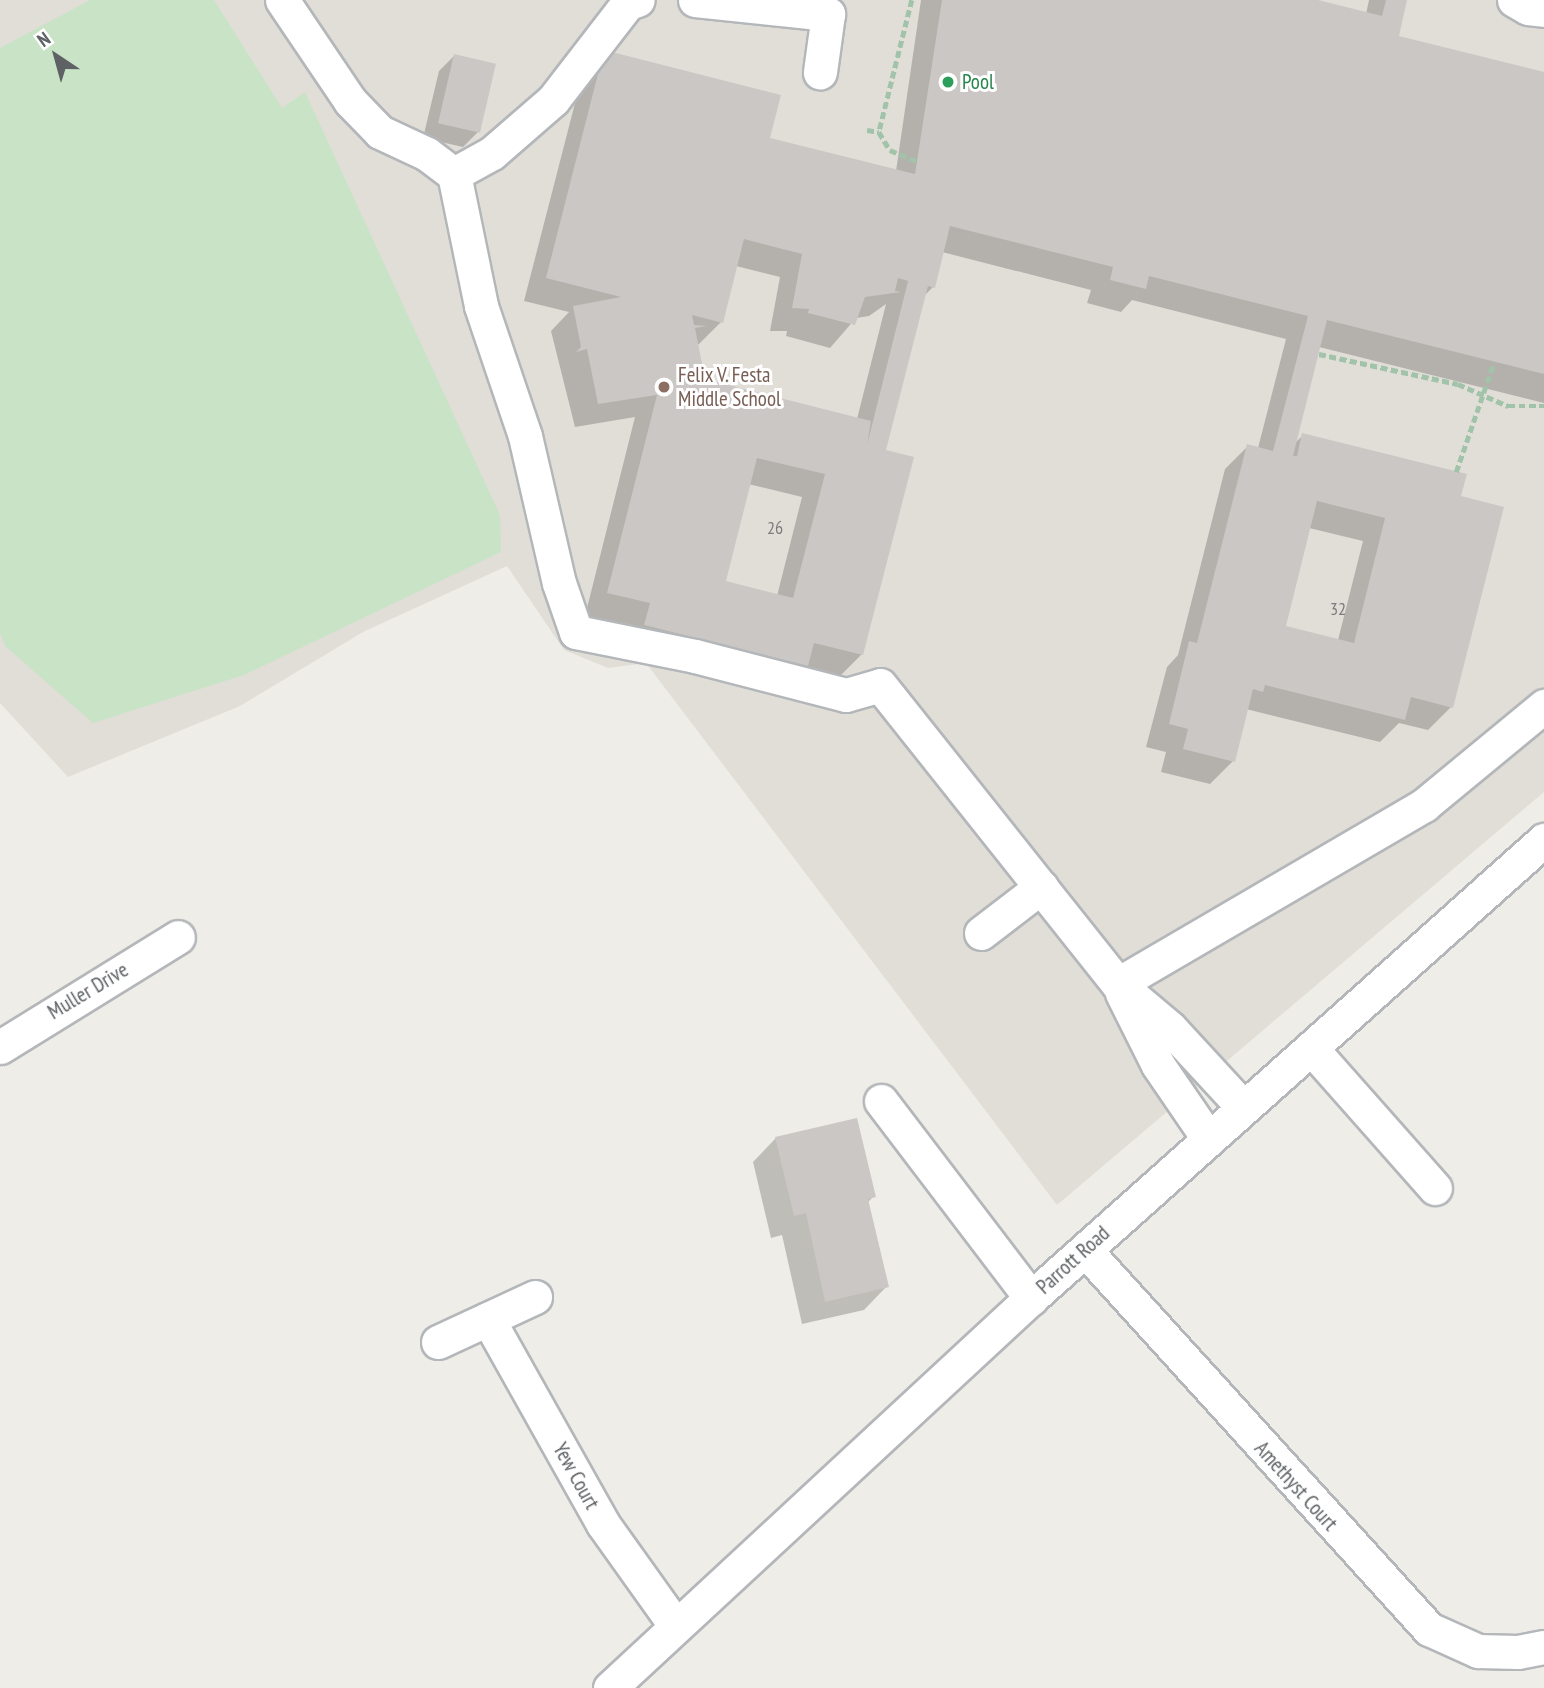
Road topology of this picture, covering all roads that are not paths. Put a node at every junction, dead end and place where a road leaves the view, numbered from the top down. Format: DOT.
graph roads {
  1 [pos="282,0"];
  2 [pos="638,0"];
  3 [pos="695,0"];
  4 [pos="1514,0"];
  5 [pos="1544,10"];
  6 [pos="820,72"];
  7 [pos="453,174"];
  8 [pos="1544,706"];
  9 [pos="1544,840"];
  10 [pos="1041,887"];
  11 [pos="981,933"];
  12 [pos="178,937"];
  13 [pos="1118,984"];
  14 [pos="0,1047"];
  15 [pos="1311,1048"];
  16 [pos="881,1101"];
  17 [pos="1243,1107"];
  18 [pos="1208,1138"];
  19 [pos="1435,1188"];
  20 [pos="1085,1250"];
  21 [pos="535,1297"];
  22 [pos="1031,1298"];
  23 [pos="488,1319"];
  24 [pos="438,1342"];
  25 [pos="675,1626"];
  26 [pos="1544,1647"];
  27 [pos="610,1688"];
  1 -- 7 [label="street"];
  2 -- 7 [label="street"];
  3 -- 6 [label="street"];
  4 -- 5 [label="street"];
  7 -- 10 [label="street"];
  8 -- 13 [label="street"];
  9 -- 15 [label="street, Parrott Road"];
  10 -- 11 [label="street"];
  10 -- 13 [label="street"];
  12 -- 14 [label="street, Muller Drive"];
  13 -- 17 [label="street"];
  13 -- 18 [label="street"];
  15 -- 17 [label="street, Parrott Road"];
  15 -- 19 [label="street"];
  16 -- 22 [label="street"];
  17 -- 18 [label="street, Parrott Road"];
  18 -- 20 [label="street, Parrott Road"];
  20 -- 22 [label="street, Parrott Road"];
  20 -- 26 [label="street, Amethyst Court"];
  21 -- 23 [label="street"];
  22 -- 25 [label="street, Parrott Road"];
  23 -- 24 [label="street"];
  23 -- 25 [label="street, Yew Court"];
  25 -- 27 [label="street, Parrott Road"];
}
